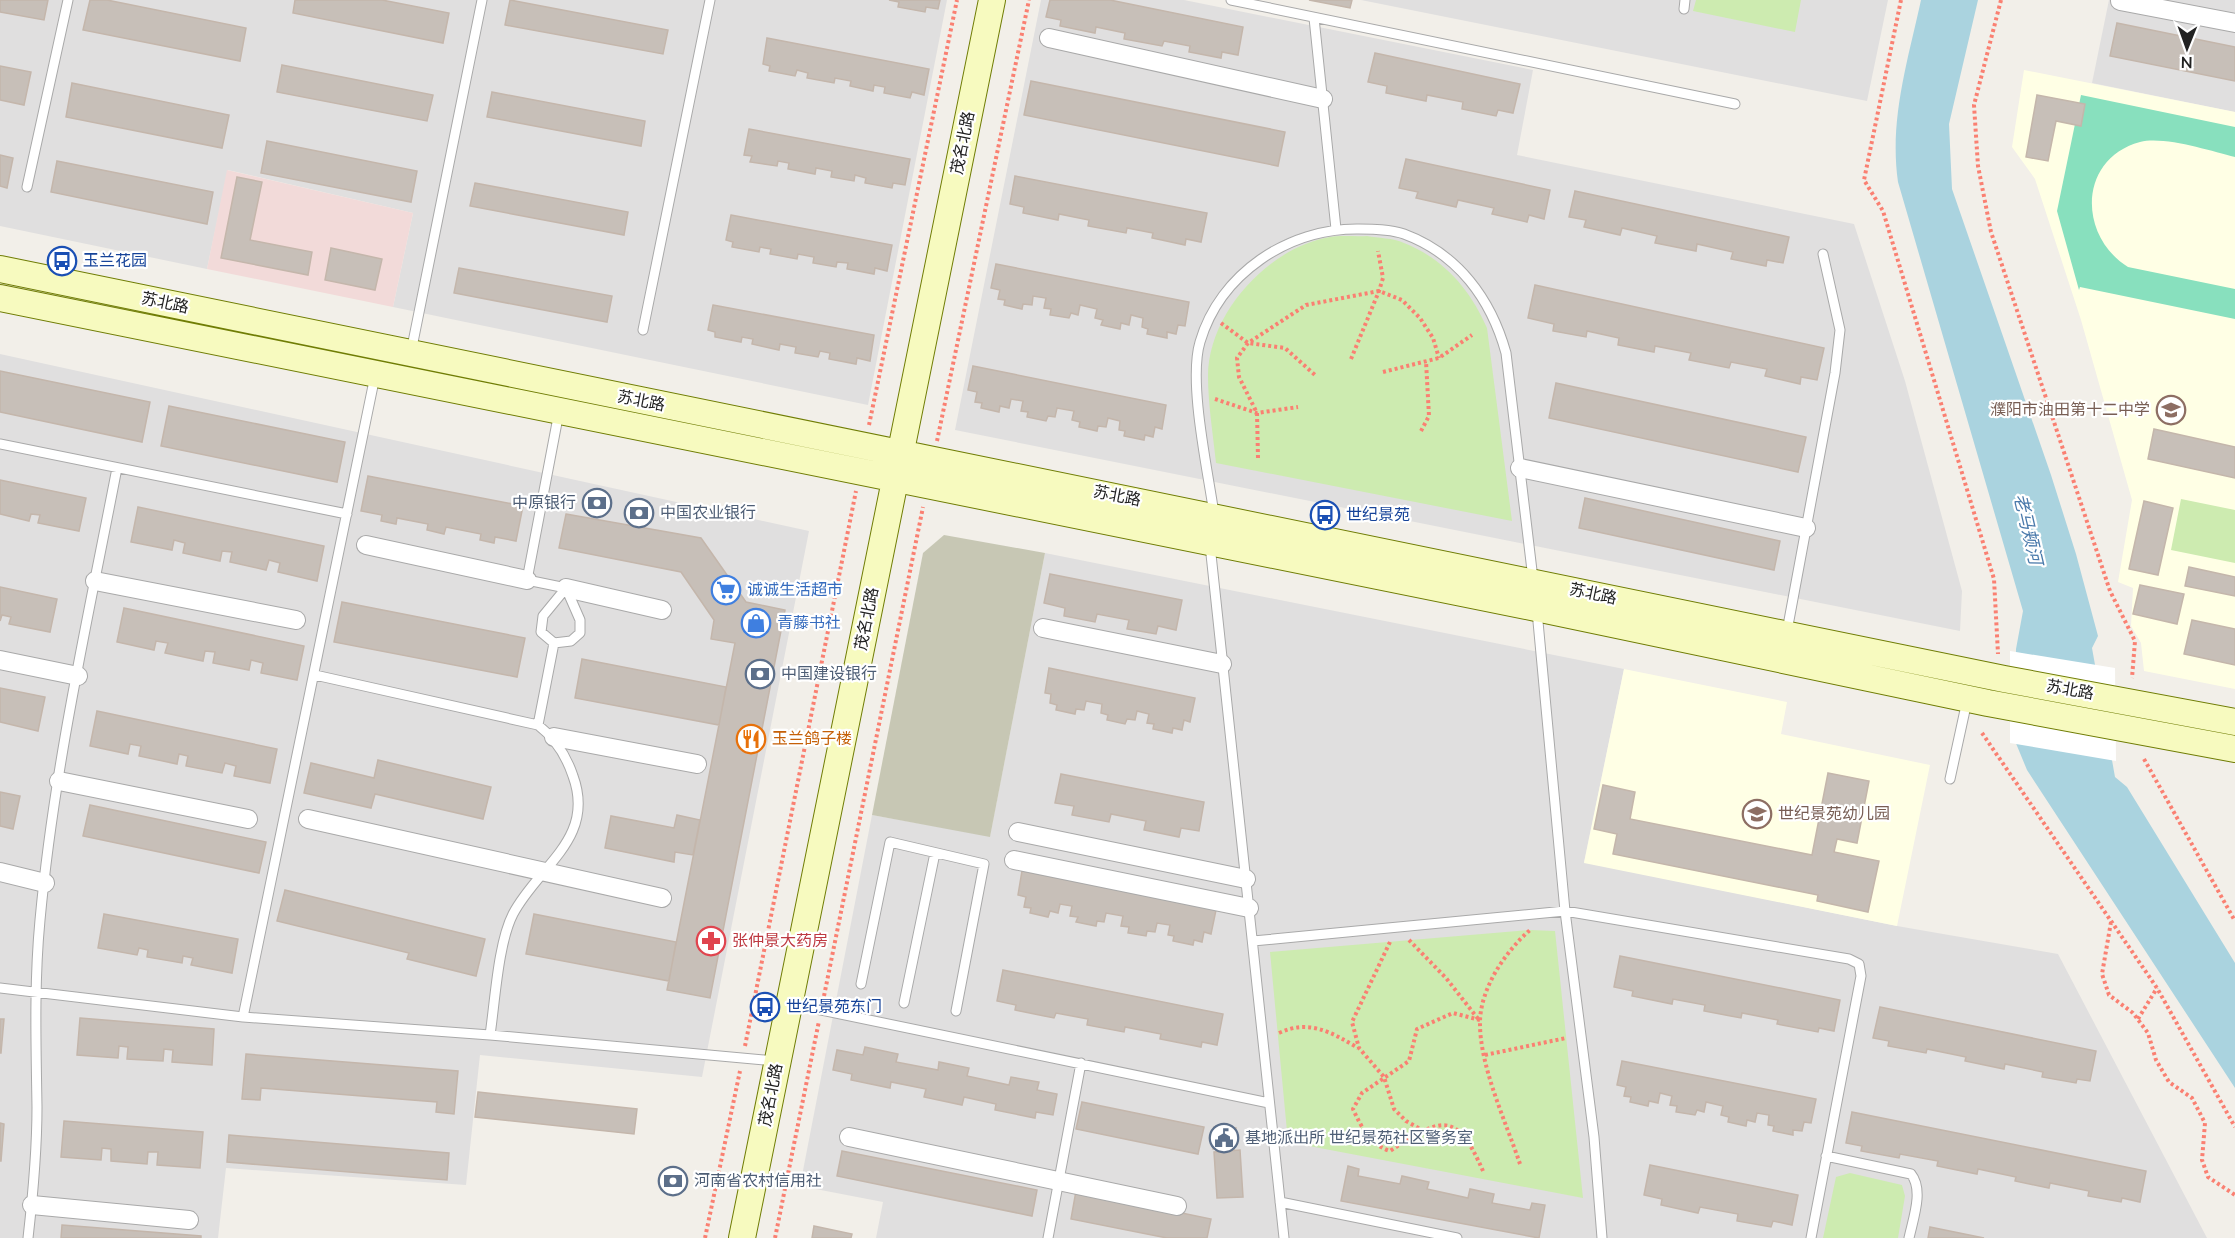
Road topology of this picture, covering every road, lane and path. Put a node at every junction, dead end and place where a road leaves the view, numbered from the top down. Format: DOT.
graph roads {
  1 [pos="68,0"];
  2 [pos="482,0"];
  3 [pos="710,0"];
  4 [pos="957,0"];
  5 [pos="992,0"];
  6 [pos="1029,0"];
  7 [pos="1231,0"];
  8 [pos="1901,0"];
  9 [pos="2001,0"];
  10 [pos="2120,1"];
  11 [pos="1314,18"];
  12 [pos="2235,23"];
  13 [pos="1049,38"];
  14 [pos="1323,99"];
  15 [pos="1735,104"];
  16 [pos="27,187"];
  17 [pos="1336,229"];
  18 [pos="1378,251"];
  19 [pos="1823,254"];
  20 [pos="0,269"];
  21 [pos="1379,291"];
  22 [pos="0,298"];
  23 [pos="1221,323"];
  24 [pos="643,330"];
  25 [pos="1472,335"];
  26 [pos="1248,343"];
  27 [pos="410,354"];
  28 [pos="1439,358"];
  29 [pos="1351,359"];
  30 [pos="1426,361"];
  31 [pos="1383,372"];
  32 [pos="375,375"];
  33 [pos="1316,376"];
  34 [pos="1215,399"];
  35 [pos="1298,407"];
  36 [pos="559,412"];
  37 [pos="1257,413"];
  38 [pos="1421,431"];
  39 [pos="0,444"];
  40 [pos="865,446"];
  41 [pos="900,453"];
  42 [pos="1258,458"];
  43 [pos="933,459"];
  44 [pos="117,468"];
  45 [pos="1520,468"];
  46 [pos="860,473"];
  47 [pos="895,480"];
  48 [pos="927,486"];
  49 [pos="347,514"];
  50 [pos="1214,515"];
  51 [pos="1806,528"];
  52 [pos="1210,543"];
  53 [pos="366,545"];
  54 [pos="527,580"];
  55 [pos="95,581"];
  56 [pos="1533,582"];
  57 [pos="566,588"];
  58 [pos="1536,608"];
  59 [pos="662,610"];
  60 [pos="296,620"];
  61 [pos="1042,628"];
  62 [pos="1786,634"];
  63 [pos="554,643"];
  64 [pos="1998,654"];
  65 [pos="0,660"];
  66 [pos="1222,664"];
  67 [pos="315,675"];
  68 [pos="78,676"];
  69 [pos="2132,678"];
  70 [pos="1967,699"];
  71 [pos="2235,722"];
  72 [pos="538,725"];
  73 [pos="1982,733"];
  74 [pos="554,737"];
  75 [pos="2235,749"];
  76 [pos="2144,759"];
  77 [pos="697,764"];
  78 [pos="1950,779"];
  79 [pos="59,781"];
  80 [pos="248,819"];
  81 [pos="308,819"];
  82 [pos="1018,832"];
  83 [pos="935,852"];
  84 [pos="1014,860"];
  85 [pos="0,872"];
  86 [pos="544,873"];
  87 [pos="1246,879"];
  88 [pos="45,883"];
  89 [pos="662,898"];
  90 [pos="1250,908"];
  91 [pos="1565,911"];
  92 [pos="2111,921"];
  93 [pos="2235,921"];
  94 [pos="1530,930"];
  95 [pos="1409,940"];
  96 [pos="1253,941"];
  97 [pos="1390,942"];
  98 [pos="861,984"];
  99 [pos="0,988"];
  100 [pos="2157,988"];
  101 [pos="34,993"];
  102 [pos="789,1003"];
  103 [pos="904,1003"];
  104 [pos="821,1010"];
  105 [pos="956,1011"];
  106 [pos="243,1017"];
  107 [pos="2138,1019"];
  108 [pos="1480,1020"];
  109 [pos="1279,1033"];
  110 [pos="490,1035"];
  111 [pos="1566,1038"];
  112 [pos="1359,1048"];
  113 [pos="1485,1055"];
  114 [pos="742,1058"];
  115 [pos="777,1061"];
  116 [pos="1081,1063"];
  117 [pos="1384,1077"];
  118 [pos="1269,1103"];
  119 [pos="2235,1127"];
  120 [pos="1422,1130"];
  121 [pos="849,1137"];
  122 [pos="1826,1156"];
  123 [pos="1520,1164"];
  124 [pos="1483,1171"];
  125 [pos="1059,1181"];
  126 [pos="2235,1195"];
  127 [pos="1280,1202"];
  128 [pos="32,1205"];
  129 [pos="1177,1206"];
  130 [pos="189,1220"];
  131 [pos="28,1238"];
  132 [pos="705,1238"];
  133 [pos="742,1238"];
  134 [pos="775,1238"];
  135 [pos="1048,1238"];
  136 [pos="1284,1238"];
  137 [pos="1457,1238"];
  138 [pos="1602,1238"];
  139 [pos="1811,1238"];
  140 [pos="1909,1238"];
  1 -- 16 [label="lane"];
  2 -- 27 [label="lane"];
  3 -- 24 [label="lane"];
  4 -- 40 [label="path"];
  5 -- 41 [label="main road, 茂名北路"];
  6 -- 43 [label="path"];
  7 -- 11 [label="lane"];
  8 -- 64 [label="path"];
  9 -- 69 [label="path"];
  10 -- 12 [label="street"];
  11 -- 14 [label="lane"];
  11 -- 15 [label="lane"];
  13 -- 14 [label="street"];
  14 -- 17 [label="lane"];
  17 -- 45 [label="lane"];
  17 -- 50 [label="lane"];
  18 -- 21 [label="path"];
  19 -- 51 [label="lane"];
  20 -- 27 [label="main road, 苏北路"];
  21 -- 26 [label="path"];
  21 -- 28 [label="path"];
  21 -- 29 [label="path"];
  22 -- 32 [label="main road, 苏北路"];
  23 -- 26 [label="path"];
  25 -- 28 [label="path"];
  26 -- 33 [label="path"];
  26 -- 37 [label="path"];
  27 -- 40 [label="main road, 苏北路"];
  28 -- 30 [label="path"];
  30 -- 31 [label="path"];
  30 -- 38 [label="path"];
  32 -- 36 [label="main road, 苏北路"];
  32 -- 49 [label="lane"];
  34 -- 37 [label="path"];
  35 -- 37 [label="path"];
  36 -- 46 [label="main road, 苏北路"];
  36 -- 54 [label="lane"];
  37 -- 42 [label="path"];
  39 -- 44 [label="lane"];
  40 -- 41 [label="main road, 苏北路"];
  41 -- 43 [label="main road, 苏北路"];
  41 -- 47 [label="main road, 茂名北路"];
  43 -- 50 [label="main road, 苏北路"];
  44 -- 49 [label="lane"];
  44 -- 55 [label="lane"];
  45 -- 51 [label="street"];
  45 -- 56 [label="lane"];
  46 -- 47 [label="main road, 苏北路"];
  46 -- 114 [label="path"];
  47 -- 48 [label="main road, 苏北路"];
  47 -- 102 [label="main road, 茂名北路"];
  48 -- 52 [label="main road, 苏北路"];
  48 -- 104 [label="path"];
  49 -- 67 [label="lane"];
  50 -- 56 [label="main road, 苏北路"];
  51 -- 62 [label="lane"];
  52 -- 58 [label="main road, 苏北路"];
  52 -- 66 [label="lane"];
  53 -- 54 [label="street"];
  54 -- 57 [label="lane"];
  55 -- 60 [label="street"];
  55 -- 68 [label="lane"];
  56 -- 62 [label="main road, 苏北路"];
  57 -- 59 [label="street"];
  57 -- 63 [label="lane"];
  57 -- 63 [label="lane"];
  58 -- 70 [label="main road, 苏北路"];
  58 -- 91 [label="lane"];
  61 -- 66 [label="street"];
  62 -- 71 [label="main road, 苏北路"];
  63 -- 72 [label="lane"];
  65 -- 68 [label="street"];
  66 -- 87 [label="lane"];
  67 -- 72 [label="lane"];
  67 -- 106 [label="lane"];
  68 -- 79 [label="lane"];
  70 -- 75 [label="main road, 苏北路"];
  70 -- 78 [label="lane"];
  72 -- 74 [label="lane"];
  73 -- 92 [label="path"];
  74 -- 77 [label="street"];
  74 -- 86 [label="lane"];
  76 -- 93 [label="path"];
  79 -- 80 [label="street"];
  79 -- 88 [label="lane"];
  81 -- 86 [label="street"];
  82 -- 87 [label="street"];
  83 -- 98 [label="lane"];
  83 -- 103 [label="lane"];
  83 -- 105 [label="lane"];
  84 -- 90 [label="street"];
  85 -- 88 [label="street"];
  86 -- 89 [label="street"];
  86 -- 110 [label="lane"];
  87 -- 90 [label="lane"];
  88 -- 101 [label="lane"];
  90 -- 96 [label="lane"];
  91 -- 96 [label="lane"];
  91 -- 122 [label="lane"];
  91 -- 138 [label="lane"];
  92 -- 100 [label="path"];
  92 -- 107 [label="path"];
  94 -- 108 [label="path"];
  95 -- 108 [label="path"];
  96 -- 118 [label="lane"];
  97 -- 112 [label="path"];
  99 -- 101 [label="lane"];
  100 -- 107 [label="path"];
  100 -- 119 [label="path"];
  101 -- 106 [label="lane"];
  101 -- 128 [label="lane"];
  102 -- 104 [label="lane"];
  102 -- 115 [label="main road, 茂名北路"];
  104 -- 116 [label="lane"];
  104 -- 134 [label="path"];
  106 -- 110 [label="lane"];
  107 -- 126 [label="path"];
  108 -- 113 [label="path"];
  108 -- 117 [label="path"];
  109 -- 112 [label="path"];
  110 -- 114 [label="lane"];
  111 -- 113 [label="path"];
  112 -- 117 [label="path"];
  113 -- 123 [label="path"];
  114 -- 115 [label="lane"];
  114 -- 132 [label="path"];
  115 -- 133 [label="main road, 茂名北路"];
  116 -- 118 [label="lane"];
  116 -- 125 [label="lane"];
  117 -- 120 [label="path"];
  117 -- 120 [label="path"];
  118 -- 127 [label="lane"];
  120 -- 124 [label="path"];
  121 -- 125 [label="street"];
  122 -- 139 [label="lane"];
  122 -- 140 [label="lane"];
  125 -- 129 [label="street"];
  125 -- 135 [label="lane"];
  127 -- 136 [label="lane"];
  127 -- 137 [label="lane"];
  128 -- 130 [label="street"];
  128 -- 131 [label="lane"];
}
